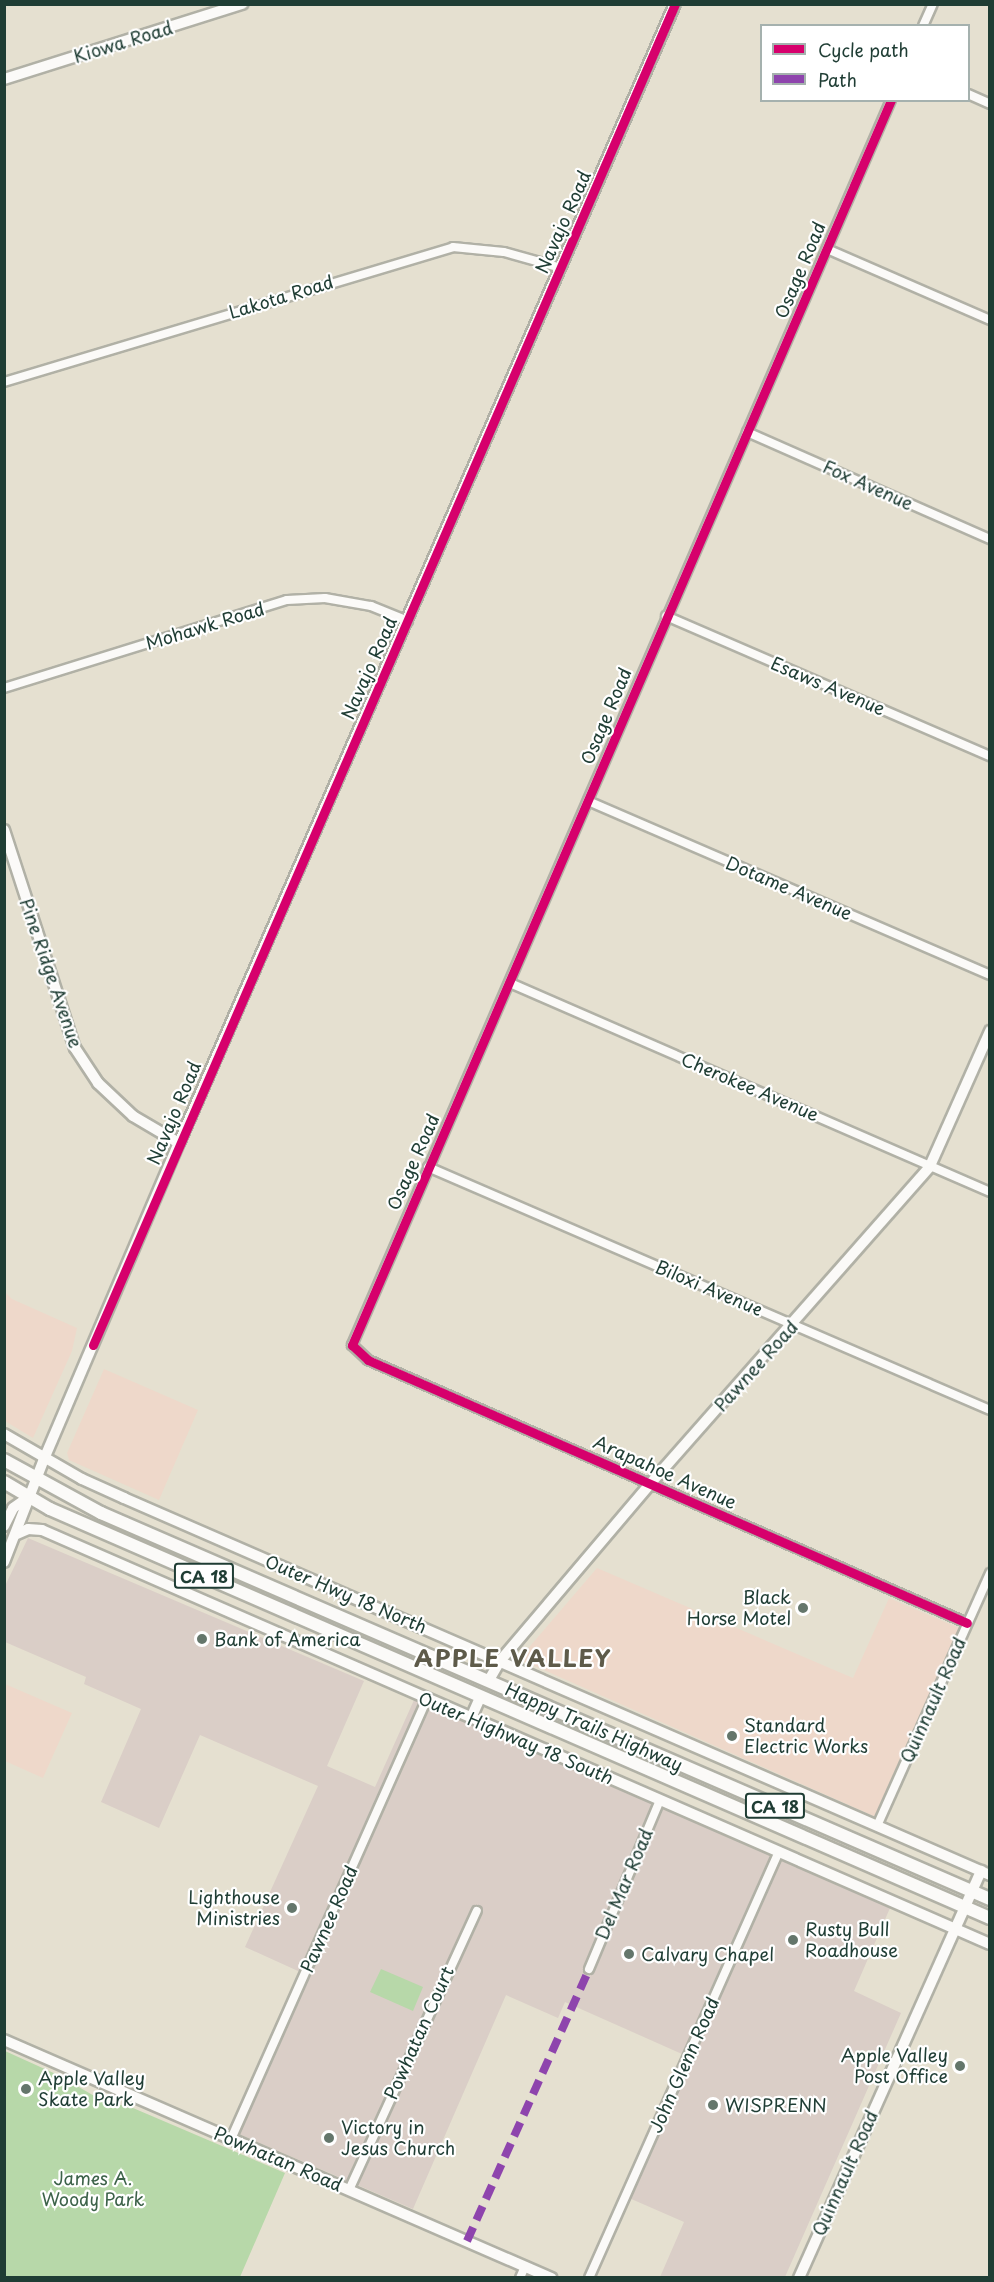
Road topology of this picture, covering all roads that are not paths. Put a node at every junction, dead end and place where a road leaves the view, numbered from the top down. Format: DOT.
graph roads {
  1 [pos="242,4"];
  2 [pos="675,4"];
  3 [pos="933,4"];
  4 [pos="924,24"];
  5 [pos="4,79"];
  6 [pos="970,94"];
  7 [pos="890,102"];
  8 [pos="990,104"];
  9 [pos="827,249"];
  10 [pos="561,268"];
  11 [pos="990,320"];
  12 [pos="4,382"];
  13 [pos="747,432"];
  14 [pos="990,539"];
  15 [pos="666,616"];
  16 [pos="408,621"];
  17 [pos="4,688"];
  18 [pos="990,756"];
  19 [pos="588,801"];
  20 [pos="4,830"];
  21 [pos="990,975"];
  22 [pos="510,983"];
  23 [pos="990,1031"];
  24 [pos="179,1143"];
  25 [pos="930,1166"];
  26 [pos="428,1167"];
  27 [pos="990,1192"];
  28 [pos="793,1324"];
  29 [pos="352,1345"];
  30 [pos="990,1410"];
  31 [pos="4,1434"];
  32 [pos="44,1459"];
  33 [pos="4,1460"];
  34 [pos="36,1480"];
  35 [pos="4,1482"];
  36 [pos="651,1483"];
  37 [pos="28,1497"];
  38 [pos="9,1507"];
  39 [pos="26,1514"];
  40 [pos="4,1526"];
  41 [pos="42,1530"];
  42 [pos="17,1534"];
  43 [pos="4,1562"];
  44 [pos="990,1573"];
  45 [pos="968,1623"];
  46 [pos="380,1653"];
  47 [pos="500,1661"];
  48 [pos="489,1680"];
  49 [pos="480,1698"];
  50 [pos="427,1699"];
  51 [pos="471,1718"];
  52 [pos="580,1721"];
  53 [pos="660,1800"];
  54 [pos="877,1826"];
  55 [pos="778,1852"];
  56 [pos="985,1873"];
  57 [pos="971,1891"];
  58 [pos="990,1899"];
  59 [pos="964,1907"];
  60 [pos="477,1911"];
  61 [pos="990,1918"];
  62 [pos="954,1929"];
  63 [pos="990,1944"];
  64 [pos="589,1969"];
  65 [pos="4,2040"];
  66 [pos="231,2139"];
  67 [pos="349,2190"];
  68 [pos="525,2266"];
  69 [pos="520,2277"];
  70 [pos="551,2277"];
  71 [pos="589,2277"];
  72 [pos="799,2277"];
  1 -- 5 [label="street, Kiowa Road"];
  2 -- 10 [label="street, Navajo Road"];
  3 -- 4 [label="street"];
  6 -- 8 [label="street"];
  7 -- 9 [label="street, Osage Road"];
  9 -- 11 [label="street"];
  9 -- 13 [label="street, Osage Road"];
  10 -- 12 [label="street, Lakota Road"];
  10 -- 16 [label="street, Navajo Road"];
  13 -- 14 [label="street, Fox Avenue"];
  13 -- 15 [label="street, Osage Road"];
  15 -- 18 [label="street, Esaws Avenue"];
  15 -- 19 [label="street, Osage Road"];
  16 -- 17 [label="street, Mohawk Road"];
  16 -- 24 [label="street, Navajo Road"];
  19 -- 21 [label="street, Dotame Avenue"];
  19 -- 22 [label="street, Osage Road"];
  20 -- 24 [label="street, Pine Ridge Avenue"];
  22 -- 25 [label="street, Cherokee Avenue"];
  22 -- 26 [label="street, Osage Road"];
  23 -- 25 [label="street, Pawnee Road"];
  24 -- 32 [label="street, Navajo Road"];
  25 -- 27 [label="street, Cherokee Avenue"];
  25 -- 28 [label="street, Pawnee Road"];
  26 -- 28 [label="street, Biloxi Avenue"];
  26 -- 29 [label="street, Osage Road"];
  28 -- 30 [label="street, Biloxi Avenue"];
  28 -- 36 [label="street, Pawnee Road"];
  29 -- 36 [label="street, Arapahoe Avenue"];
  31 -- 32 [label="street, Outer Hwy 18 North"];
  32 -- 34 [label="street, Navajo Road"];
  32 -- 47 [label="street, Outer Hwy 18 North"];
  33 -- 34 [label="main road, Happy Trails Highway / CA 18"];
  34 -- 37 [label="street, Navajo Road"];
  34 -- 48 [label="main road, Happy Trails Highway / CA 18"];
  35 -- 37 [label="main road, Happy Trails Highway / CA 18"];
  36 -- 45 [label="street, Arapahoe Avenue"];
  36 -- 47 [label="street, Pawnee Road"];
  37 -- 38 [label="street, Navajo Road"];
  37 -- 39 [label="street, Navajo Road"];
  37 -- 46 [label="main road, Happy Trails Highway / CA 18"];
  38 -- 40 [label="street, Navajo Road"];
  39 -- 41 [label="street"];
  39 -- 42 [label="street, Navajo Road"];
  41 -- 42 [label="street"];
  41 -- 50 [label="street, Outer Highway 18 South"];
  42 -- 43 [label="street, Navajo Road"];
  44 -- 45 [label="street, Quinnault Road"];
  45 -- 54 [label="street, Quinnault Road"];
  46 -- 48 [label="main road"];
  46 -- 49 [label="main road, Happy Trails Highway / CA 18"];
  47 -- 48 [label="street, Pawnee Road"];
  47 -- 54 [label="street, Outer Hwy 18 North"];
  48 -- 52 [label="main road, Happy Trails Highway / CA 18"];
  49 -- 51 [label="street"];
  49 -- 52 [label="main road"];
  49 -- 59 [label="main road, Happy Trails Highway / CA 18"];
  50 -- 51 [label="street, Outer Highway 18 South"];
  50 -- 66 [label="street, Pawnee Road"];
  51 -- 53 [label="street, Outer Highway 18 South"];
  52 -- 57 [label="main road, Happy Trails Highway / CA 18"];
  53 -- 55 [label="street, Outer Highway 18 South"];
  53 -- 64 [label="street, Del Mar Road"];
  54 -- 56 [label="street, Outer Hwy 18 North"];
  55 -- 62 [label="street, Outer Highway 18 South"];
  55 -- 71 [label="street, John Glenn Road"];
  56 -- 57 [label="street, Quinnault Road"];
  57 -- 58 [label="main road, Happy Trails Highway / CA 18"];
  57 -- 59 [label="street, Quinnault Road"];
  59 -- 61 [label="main road, Happy Trails Highway / CA 18"];
  59 -- 62 [label="street, Quinnault Road"];
  60 -- 67 [label="street, Powhatan Court"];
  62 -- 63 [label="street, Outer Highway 18 South"];
  62 -- 72 [label="street, Quinnault Road"];
  65 -- 66 [label="street, Powhatan Road"];
  66 -- 67 [label="street, Powhatan Road"];
  67 -- 68 [label="street, Powhatan Road"];
  68 -- 69 [label="street"];
  68 -- 70 [label="street, Powhatan Road"];
}
